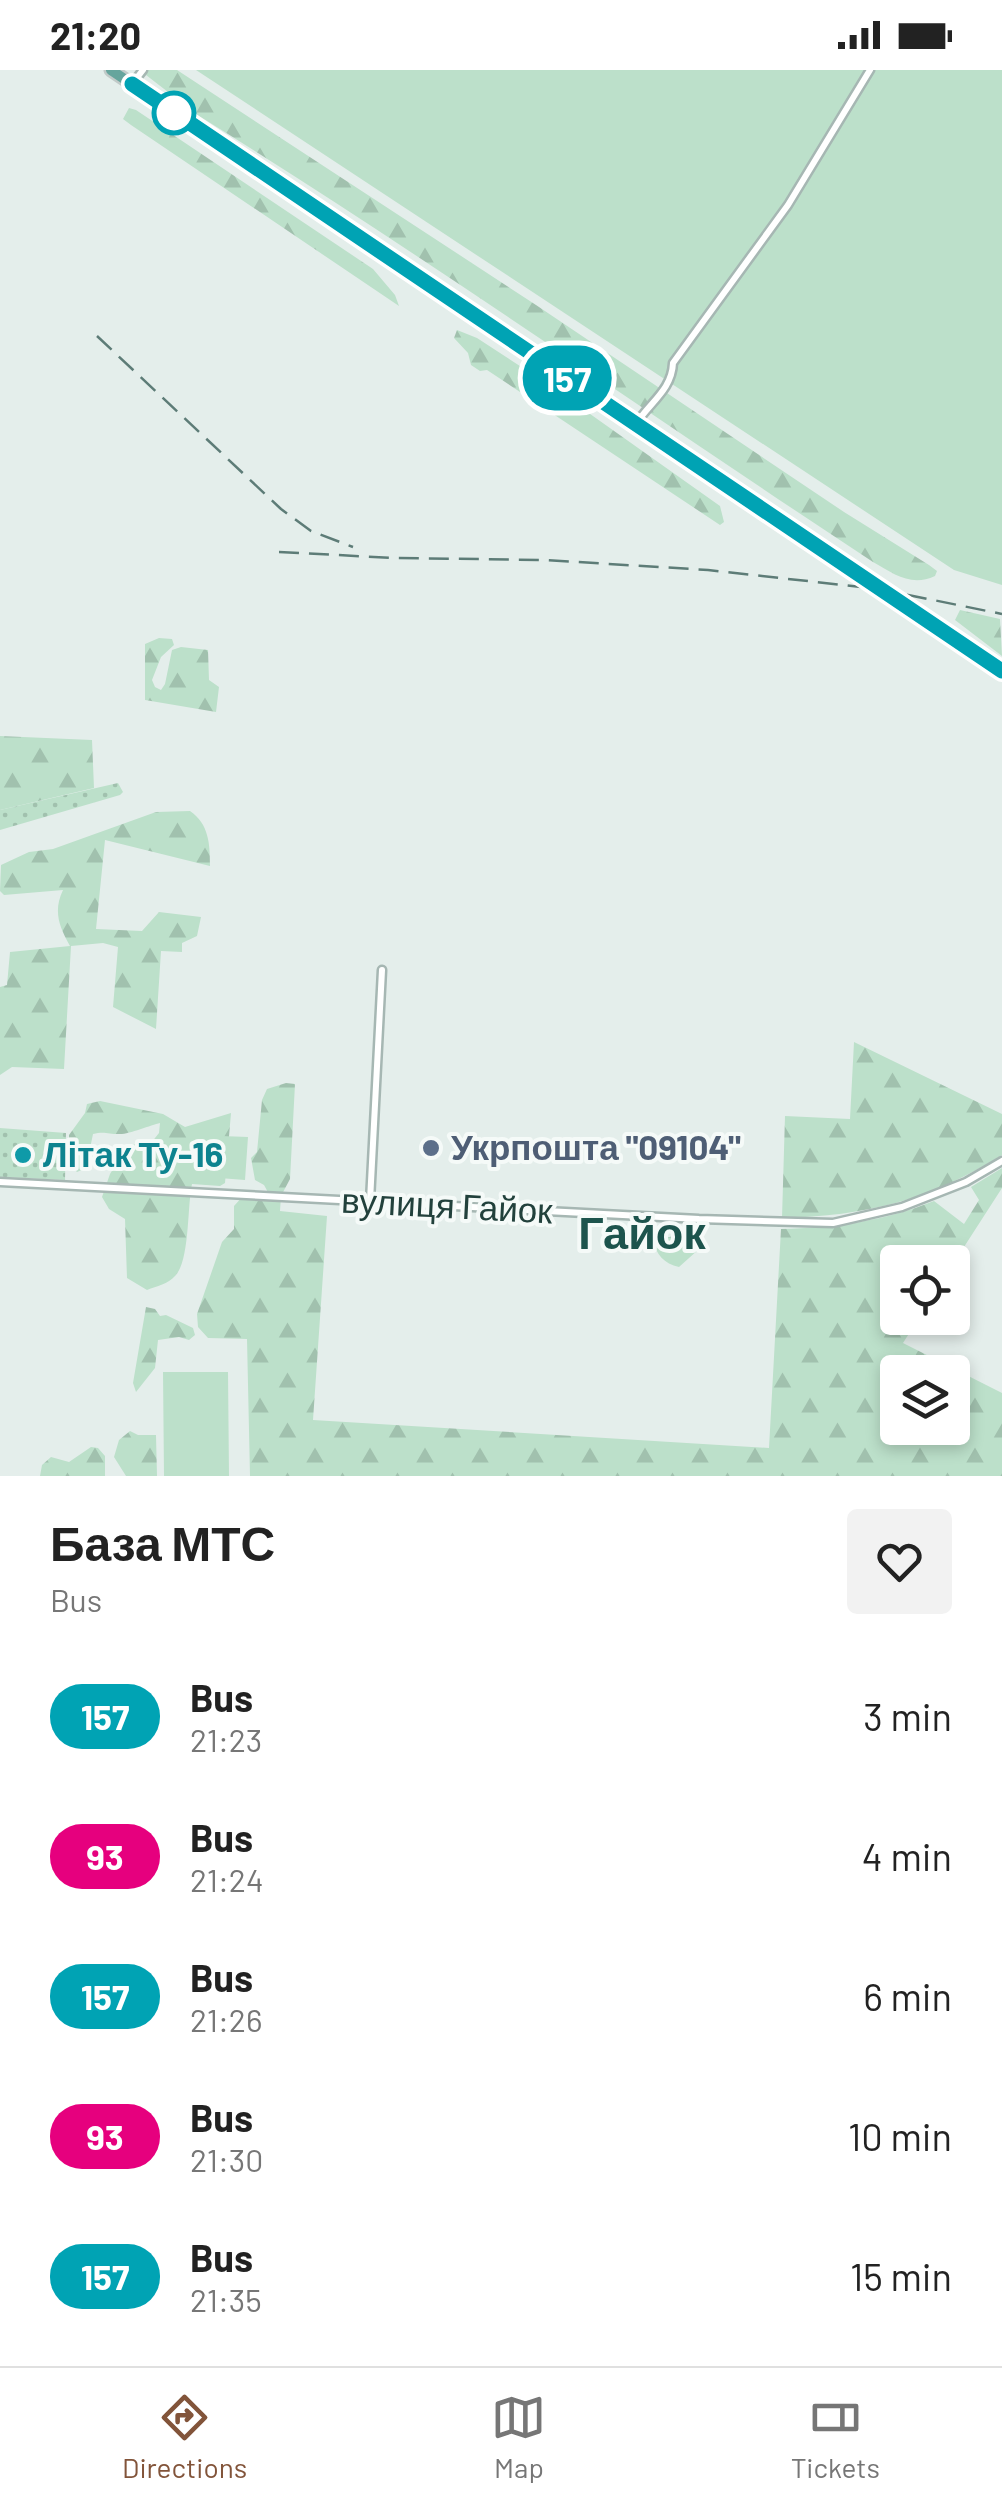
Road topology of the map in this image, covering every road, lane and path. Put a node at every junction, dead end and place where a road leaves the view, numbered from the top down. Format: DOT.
graph roads {
  1 [pos="111,70"];
  2 [pos="142,70"];
  3 [pos="870,70"];
  4 [pos="132,84"];
  5 [pos="635,424"];
  6 [pos="1002,671"];
  7 [pos="382,970"];
  8 [pos="1002,1161"];
  9 [pos="0,1182"];
  10 [pos="370,1201"];
  1 -- 4 [label="main road"];
  2 -- 4 [label="street"];
  3 -- 5 [label="street"];
  4 -- 5 [label="main road"];
  5 -- 6 [label="main road"];
  7 -- 10 [label="street"];
  8 -- 10 [label="street, вулиця Гайок"];
  9 -- 10 [label="street, вулиця Гайок"];
}
